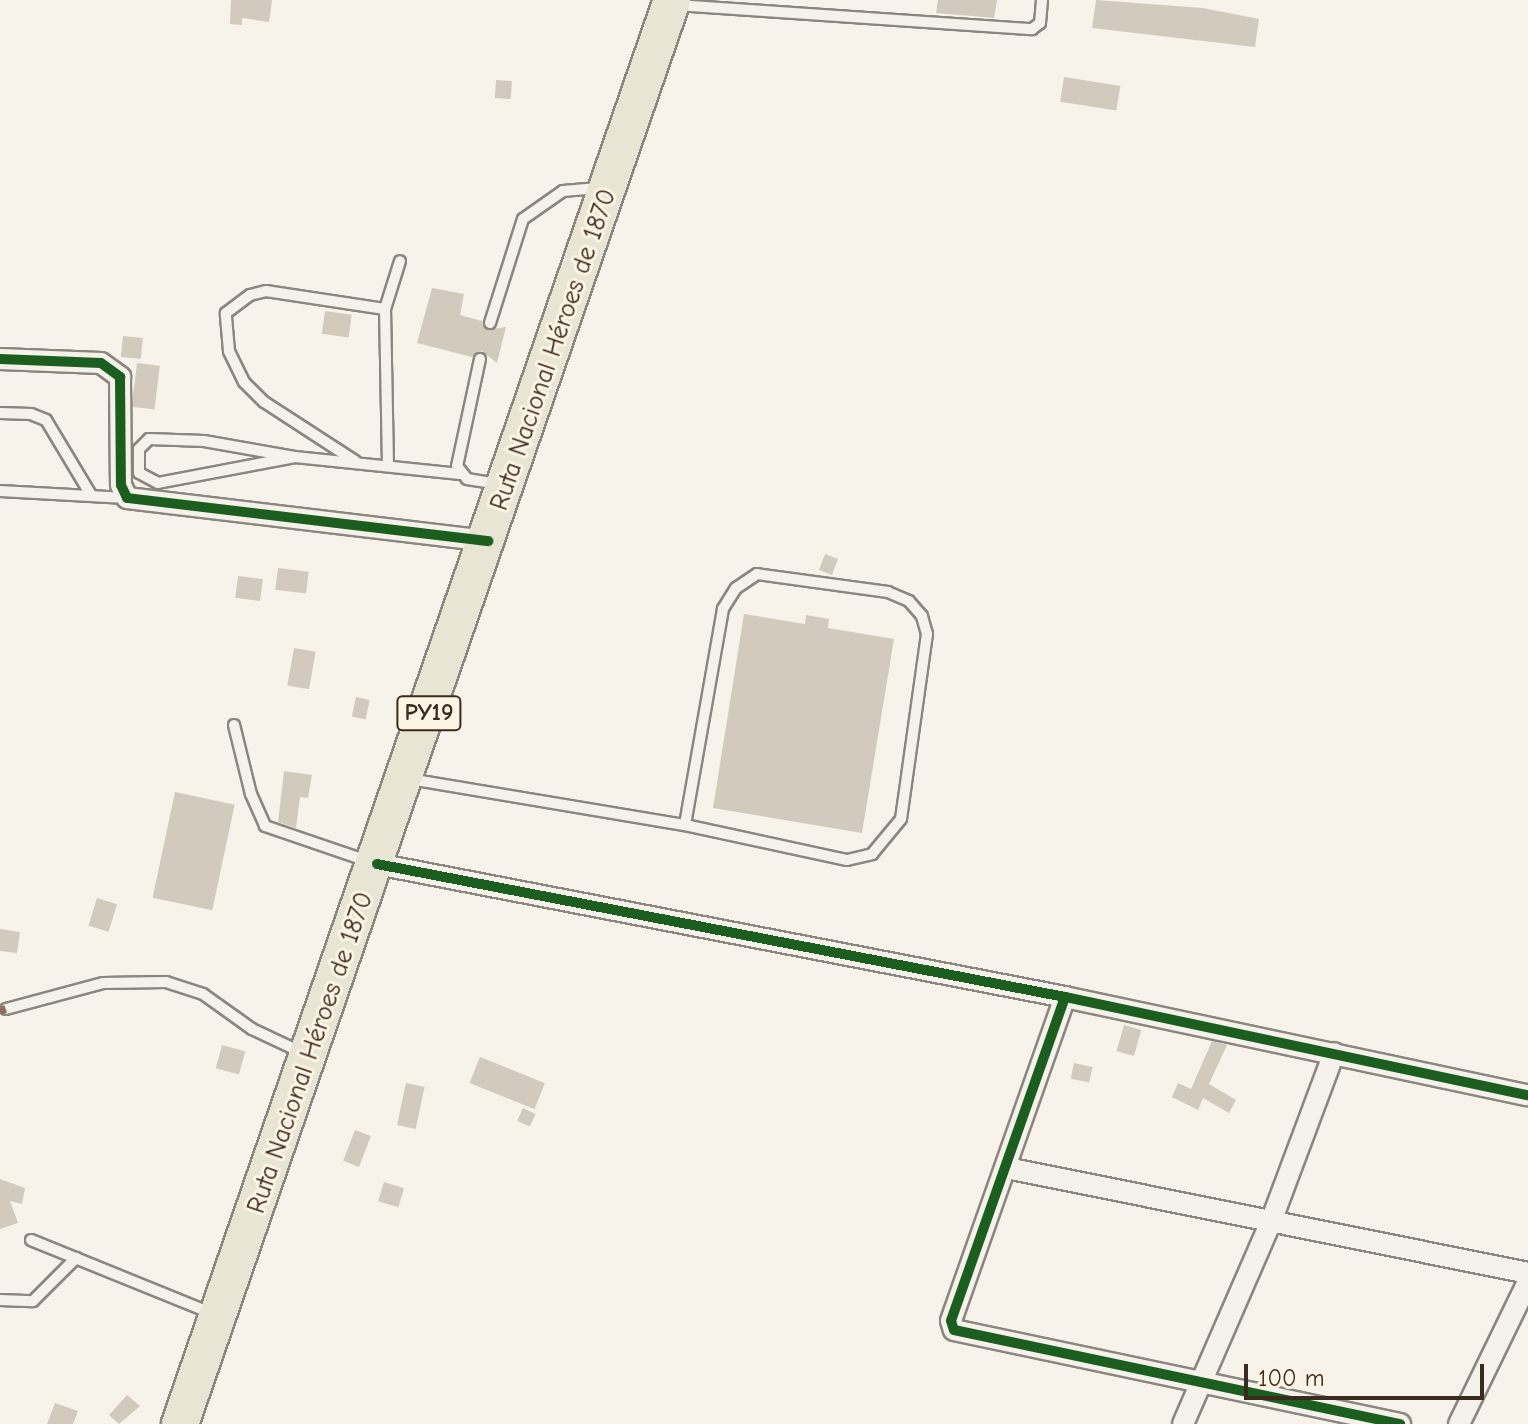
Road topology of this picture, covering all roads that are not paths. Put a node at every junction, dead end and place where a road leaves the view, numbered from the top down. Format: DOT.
graph roads {
  1 [pos="1042,0"];
  2 [pos="671,2"];
  3 [pos="741,6"];
  4 [pos="611,188"];
  5 [pos="400,261"];
  6 [pos="385,309"];
  7 [pos="490,323"];
  8 [pos="0,359"];
  9 [pos="480,359"];
  10 [pos="0,413"];
  11 [pos="295,457"];
  12 [pos="357,462"];
  13 [pos="388,465"];
  14 [pos="460,474"];
  15 [pos="507,486"];
  16 [pos="0,491"];
  17 [pos="91,495"];
  18 [pos="127,498"];
  19 [pos="488,541"];
  20 [pos="234,725"];
  21 [pos="407,779"];
  22 [pos="685,825"];
  23 [pos="377,864"];
  24 [pos="1065,997"];
  25 [pos="6,1009"];
  26 [pos="1334,1053"];
  27 [pos="311,1055"];
  28 [pos="1528,1095"];
  29 [pos="1007,1168"];
  30 [pos="1272,1219"];
  31 [pos="31,1240"];
  32 [pos="76,1258"];
  33 [pos="1528,1273"];
  34 [pos="1528,1282"];
  35 [pos="0,1300"];
  36 [pos="218,1316"];
  37 [pos="1199,1385"];
  38 [pos="180,1424"];
  39 [pos="1183,1424"];
  40 [pos="1400,1424"];
  41 [pos="1459,1424"];
  1 -- 3 [label="lane"];
  2 -- 3 [label="lane"];
  2 -- 4 [label="highway, Ruta Nacional Héroes de 1870 / PY19"];
  4 -- 7 [label="lane"];
  4 -- 15 [label="highway, Ruta Nacional Héroes de 1870 / PY19"];
  5 -- 6 [label="lane"];
  6 -- 12 [label="lane"];
  6 -- 13 [label="lane"];
  8 -- 18 [label="street"];
  9 -- 14 [label="lane"];
  10 -- 17 [label="lane"];
  11 -- 11 [label="lane"];
  11 -- 12 [label="lane"];
  12 -- 13 [label="lane"];
  13 -- 14 [label="lane"];
  14 -- 15 [label="lane"];
  15 -- 19 [label="highway, Ruta Nacional Héroes de 1870 / PY19"];
  16 -- 17 [label="lane"];
  17 -- 18 [label="lane"];
  18 -- 19 [label="street"];
  19 -- 21 [label="highway, Ruta Nacional Héroes de 1870 / PY19"];
  20 -- 23 [label="lane"];
  21 -- 22 [label="lane"];
  21 -- 23 [label="highway, Ruta Nacional Héroes de 1870 / PY19"];
  22 -- 22 [label="lane"];
  23 -- 24 [label="street"];
  23 -- 27 [label="highway, Ruta Nacional Héroes de 1870 / PY19"];
  24 -- 26 [label="street"];
  24 -- 29 [label="street"];
  25 -- 27 [label="lane"];
  26 -- 28 [label="street"];
  26 -- 30 [label="street"];
  27 -- 36 [label="highway, Ruta Nacional Héroes de 1870 / PY19"];
  29 -- 30 [label="street"];
  29 -- 37 [label="street"];
  30 -- 33 [label="street"];
  30 -- 37 [label="street"];
  31 -- 32 [label="lane"];
  32 -- 35 [label="lane"];
  32 -- 36 [label="lane"];
  34 -- 41 [label="street"];
  36 -- 38 [label="highway, Ruta Nacional Héroes de 1870 / PY19"];
  37 -- 39 [label="street"];
  37 -- 40 [label="street"];
}
